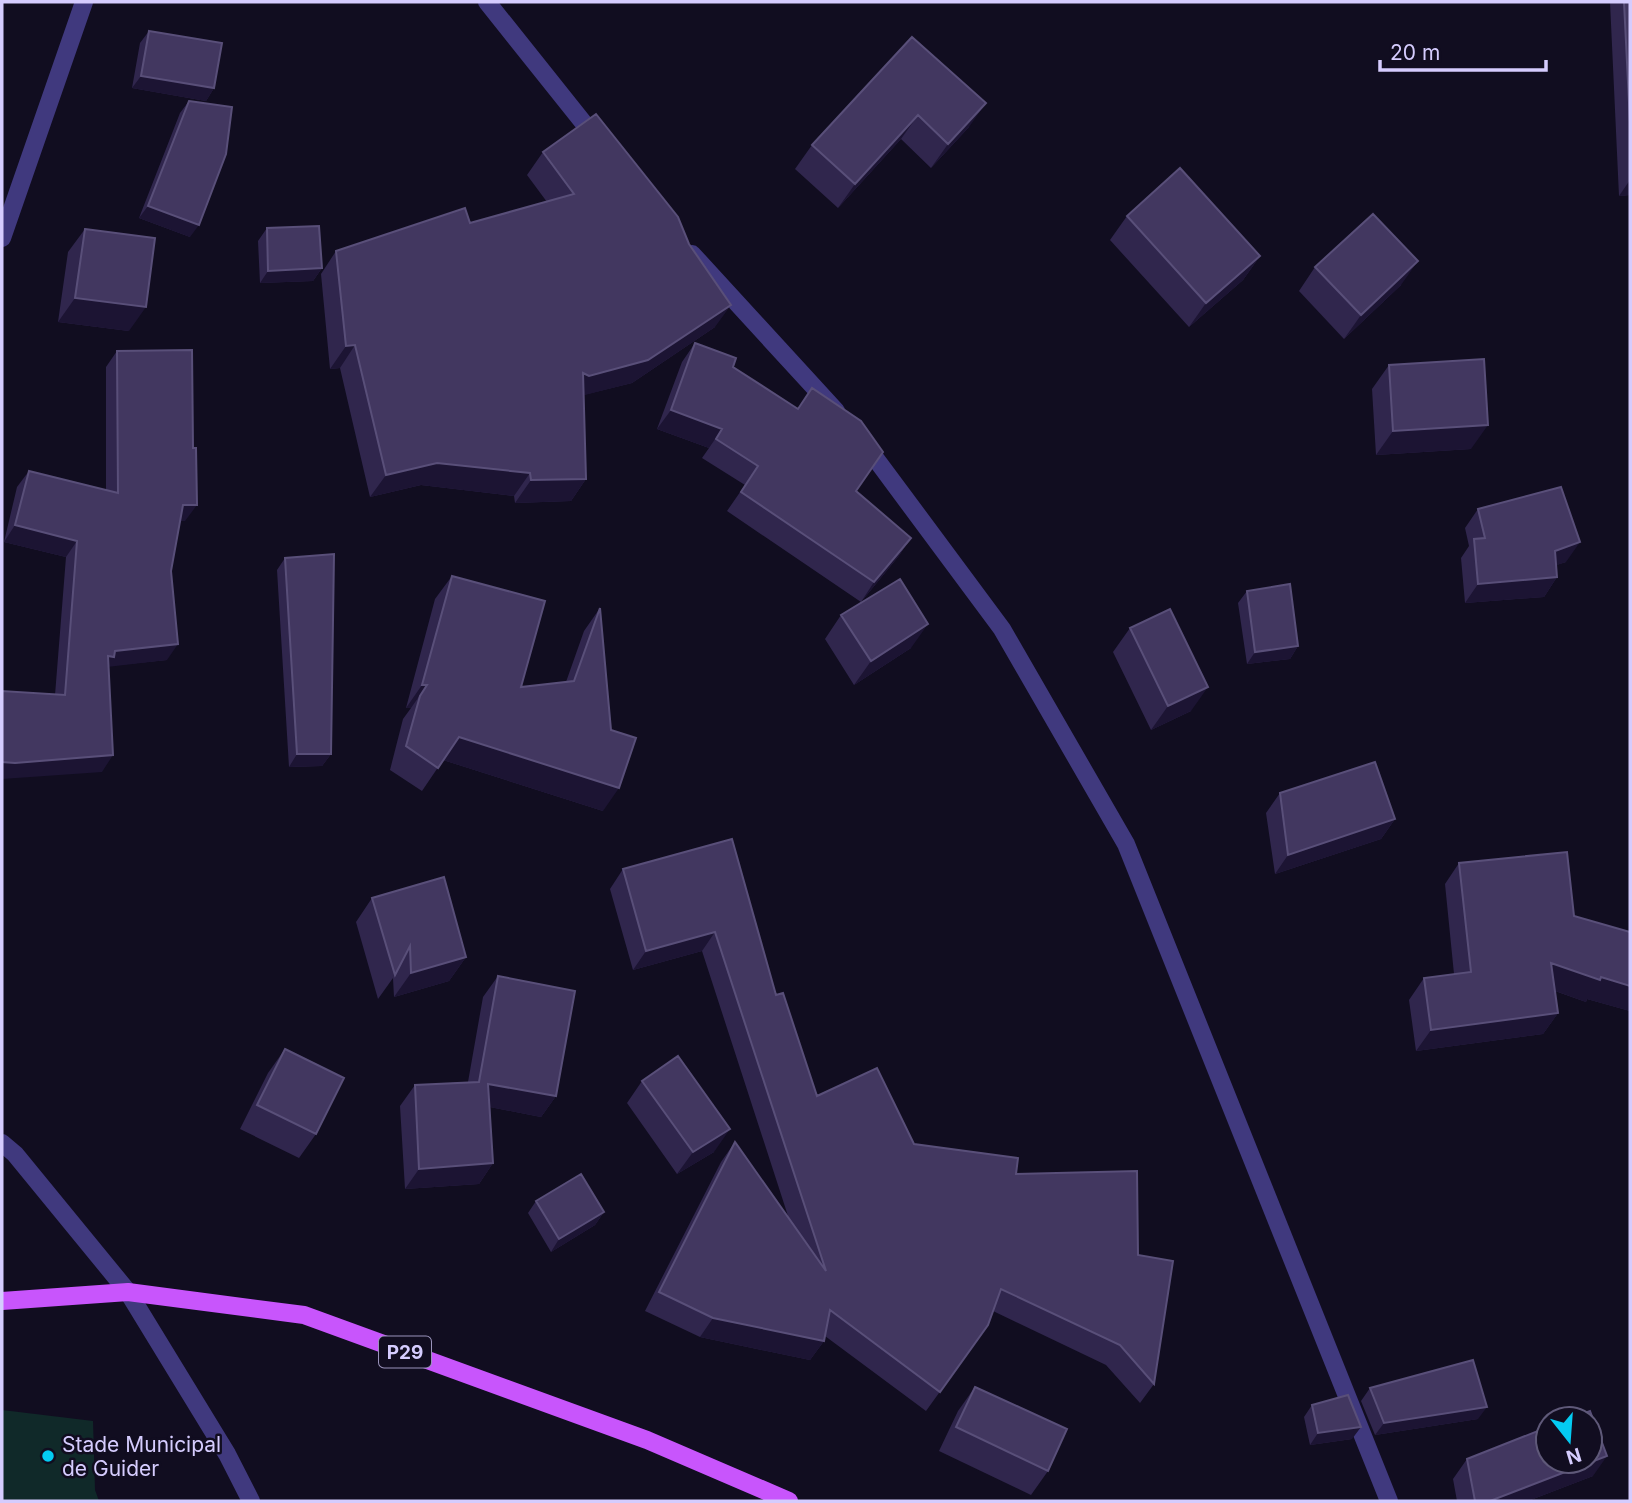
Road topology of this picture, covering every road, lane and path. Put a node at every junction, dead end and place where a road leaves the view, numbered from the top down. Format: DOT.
graph roads {
  1 [pos="84,2"];
  2 [pos="486,2"];
  3 [pos="607,152"];
  4 [pos="2,238"];
  5 [pos="684,246"];
  6 [pos="2,1143"];
  7 [pos="128,1292"];
  8 [pos="2,1301"];
  9 [pos="251,1501"];
  10 [pos="789,1501"];
  11 [pos="1389,1501"];
  1 -- 4 [label="street"];
  2 -- 3 [label="street"];
  5 -- 11 [label="street"];
  6 -- 7 [label="street"];
  7 -- 8 [label="main road, P29"];
  7 -- 9 [label="street"];
  7 -- 10 [label="main road, P29"];
}
